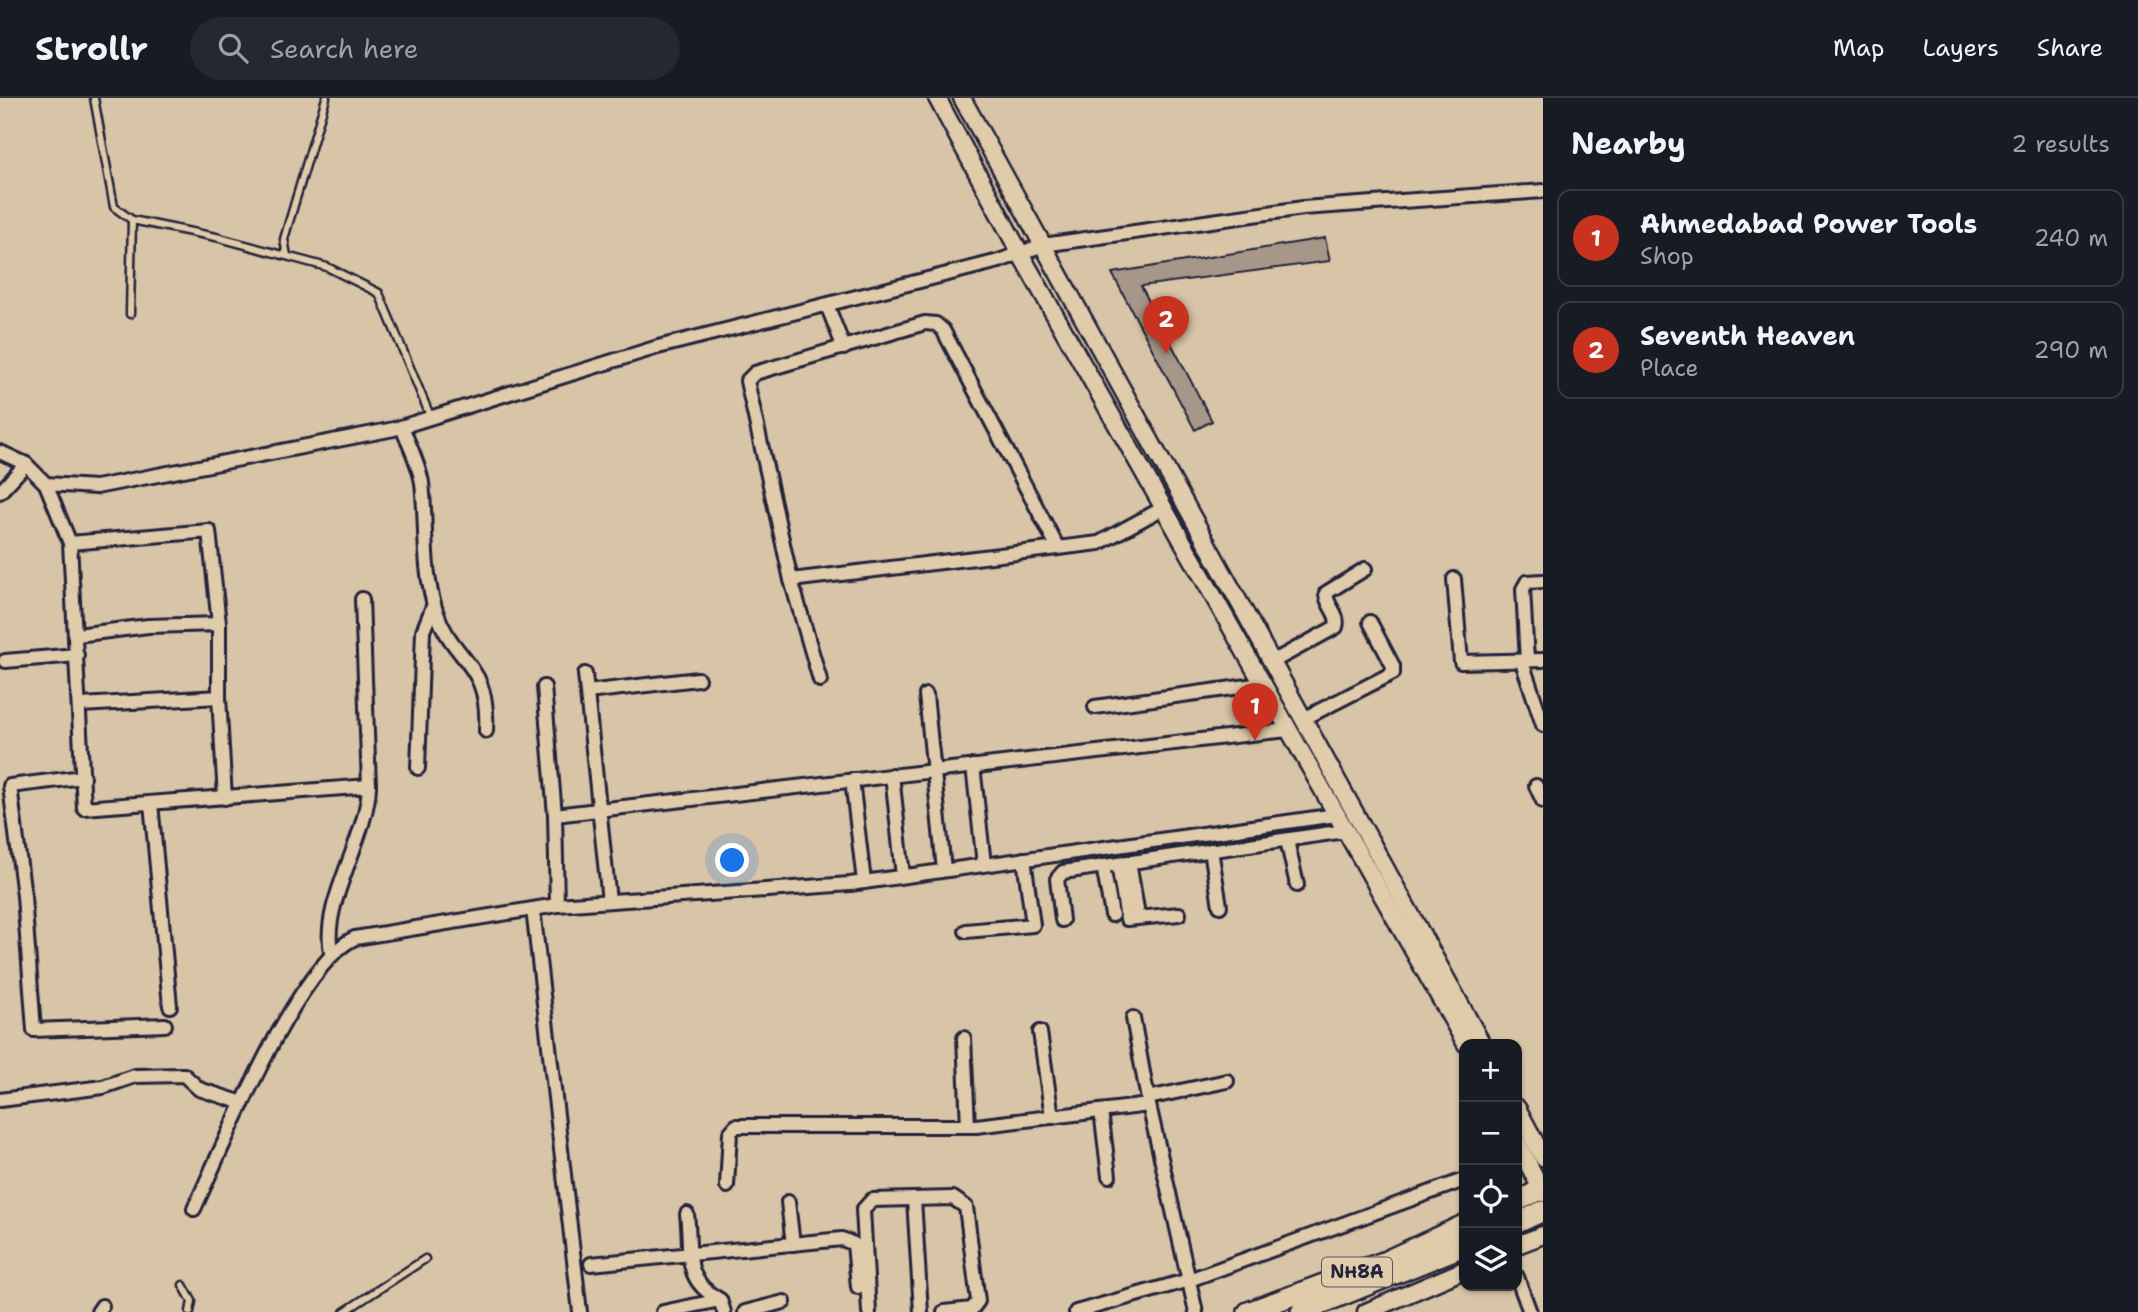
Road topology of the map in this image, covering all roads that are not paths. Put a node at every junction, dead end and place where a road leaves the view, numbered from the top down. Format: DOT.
graph roads {
  1 [pos="94,98"];
  2 [pos="327,98"];
  3 [pos="937,98"];
  4 [pos="962,98"];
  5 [pos="1543,191"];
  6 [pos="132,220"];
  7 [pos="1043,244"];
  8 [pos="1021,255"];
  9 [pos="287,256"];
  10 [pos="827,304"];
  11 [pos="130,314"];
  12 [pos="844,348"];
  13 [pos="431,418"];
  14 [pos="402,427"];
  15 [pos="0,452"];
  16 [pos="26,464"];
  17 [pos="46,484"];
  18 [pos="0,492"];
  19 [pos="1165,507"];
  20 [pos="70,543"];
  21 [pos="1058,548"];
  22 [pos="1365,569"];
  23 [pos="1454,579"];
  24 [pos="791,580"];
  25 [pos="1543,581"];
  26 [pos="362,598"];
  27 [pos="434,604"];
  28 [pos="1370,622"];
  29 [pos="219,624"];
  30 [pos="77,635"];
  31 [pos="77,655"];
  32 [pos="1543,660"];
  33 [pos="5,661"];
  34 [pos="1272,662"];
  35 [pos="1525,662"];
  36 [pos="585,674"];
  37 [pos="698,679"];
  38 [pos="820,680"];
  39 [pos="1262,684"];
  40 [pos="544,687"];
  41 [pos="587,692"];
  42 [pos="926,695"];
  43 [pos="219,697"];
  44 [pos="81,705"];
  45 [pos="1095,707"];
  46 [pos="1303,719"];
  47 [pos="1543,724"];
  48 [pos="1287,730"];
  49 [pos="486,731"];
  50 [pos="973,766"];
  51 [pos="418,768"];
  52 [pos="932,770"];
  53 [pos="892,775"];
  54 [pos="83,777"];
  55 [pos="852,780"];
  56 [pos="369,786"];
  57 [pos="1536,786"];
  58 [pos="225,799"];
  59 [pos="1543,801"];
  60 [pos="151,803"];
  61 [pos="601,810"];
  62 [pos="555,814"];
  63 [pos="1336,815"];
  64 [pos="1345,831"];
  65 [pos="1287,840"];
  66 [pos="1211,850"];
  67 [pos="1024,859"];
  68 [pos="1123,863"];
  69 [pos="984,864"];
  70 [pos="1103,866"];
  71 [pos="944,870"];
  72 [pos="903,876"];
  73 [pos="864,882"];
  74 [pos="1297,885"];
  75 [pos="609,901"];
  76 [pos="557,905"];
  77 [pos="1220,906"];
  78 [pos="533,909"];
  79 [pos="1137,909"];
  80 [pos="1179,914"];
  81 [pos="1112,915"];
  82 [pos="1062,920"];
  83 [pos="966,931"];
  84 [pos="331,952"];
  85 [pos="170,1006"];
  86 [pos="1133,1018"];
  87 [pos="165,1025"];
  88 [pos="1040,1032"];
  89 [pos="964,1038"];
  90 [pos="1463,1039"];
  91 [pos="1479,1039"];
  92 [pos="1227,1081"];
  93 [pos="0,1100"];
  94 [pos="243,1102"];
  95 [pos="1148,1102"];
  96 [pos="1101,1111"];
  97 [pos="1052,1117"];
  98 [pos="1522,1122"];
  99 [pos="968,1126"];
  100 [pos="1534,1156"];
  101 [pos="1110,1176"];
  102 [pos="1459,1182"];
  103 [pos="727,1186"];
  104 [pos="1542,1190"];
  105 [pos="1522,1198"];
  106 [pos="914,1199"];
  107 [pos="788,1202"];
  108 [pos="194,1209"];
  109 [pos="1543,1211"];
  110 [pos="687,1213"];
  111 [pos="1522,1221"];
  112 [pos="1459,1227"];
  113 [pos="1543,1235"];
  114 [pos="1522,1243"];
  115 [pos="793,1244"];
  116 [pos="1459,1248"];
  117 [pos="692,1254"];
  118 [pos="425,1259"];
  119 [pos="591,1264"];
  120 [pos="1459,1272"];
  121 [pos="1188,1280"];
  122 [pos="183,1285"];
  123 [pos="858,1287"];
  124 [pos="1522,1290"];
  125 [pos="783,1302"];
  126 [pos="722,1306"];
  127 [pos="190,1312"];
  128 [pos="344,1312"];
  129 [pos="580,1312"];
  130 [pos="663,1312"];
  131 [pos="745,1312"];
  132 [pos="869,1312"];
  133 [pos="920,1312"];
  134 [pos="944,1312"];
  135 [pos="1076,1312"];
  136 [pos="1196,1312"];
  137 [pos="1248,1312"];
  138 [pos="1301,1312"];
  139 [pos="1366,1312"];
  140 [pos="1530,1312"];
  1 -- 6 [label="lane"];
  2 -- 9 [label="lane"];
  3 -- 8 [label="street"];
  4 -- 7 [label="street"];
  5 -- 7 [label="street"];
  6 -- 9 [label="lane"];
  6 -- 11 [label="lane"];
  7 -- 8 [label="street"];
  7 -- 34 [label="street"];
  8 -- 10 [label="street"];
  8 -- 19 [label="street"];
  9 -- 13 [label="lane"];
  10 -- 12 [label="street"];
  10 -- 13 [label="street"];
  12 -- 21 [label="street"];
  12 -- 24 [label="street"];
  13 -- 14 [label="street"];
  14 -- 17 [label="street"];
  14 -- 27 [label="street"];
  15 -- 16 [label="street"];
  16 -- 17 [label="street"];
  16 -- 18 [label="street"];
  17 -- 20 [label="street"];
  19 -- 21 [label="street"];
  19 -- 39 [label="street"];
  20 -- 29 [label="street"];
  20 -- 30 [label="street"];
  21 -- 24 [label="street"];
  22 -- 34 [label="street"];
  23 -- 35 [label="street"];
  24 -- 38 [label="street"];
  25 -- 35 [label="street"];
  26 -- 56 [label="street"];
  27 -- 49 [label="street"];
  27 -- 51 [label="street"];
  28 -- 46 [label="street"];
  29 -- 30 [label="street"];
  29 -- 43 [label="street"];
  30 -- 31 [label="street"];
  31 -- 33 [label="street"];
  31 -- 44 [label="street"];
  32 -- 35 [label="street"];
  34 -- 46 [label="street"];
  35 -- 47 [label="street"];
  36 -- 41 [label="street"];
  37 -- 41 [label="street"];
  39 -- 45 [label="street"];
  39 -- 48 [label="street"];
  40 -- 62 [label="street"];
  41 -- 61 [label="street"];
  42 -- 52 [label="street"];
  43 -- 44 [label="street"];
  43 -- 58 [label="street"];
  44 -- 54 [label="street"];
  46 -- 91 [label="street"];
  48 -- 50 [label="street"];
  48 -- 63 [label="street"];
  50 -- 52 [label="street"];
  50 -- 69 [label="street"];
  52 -- 53 [label="street"];
  52 -- 71 [label="street"];
  53 -- 55 [label="street"];
  53 -- 72 [label="street"];
  54 -- 60 [label="street"];
  54 -- 87 [label="street"];
  55 -- 61 [label="street"];
  55 -- 73 [label="street"];
  56 -- 58 [label="street"];
  56 -- 84 [label="street"];
  57 -- 59 [label="street"];
  58 -- 60 [label="street"];
  60 -- 85 [label="street"];
  61 -- 62 [label="street"];
  61 -- 75 [label="street"];
  62 -- 76 [label="street"];
  63 -- 64 [label="street"];
  63 -- 67 [label="street"];
  64 -- 65 [label="street"];
  64 -- 90 [label="street"];
  65 -- 66 [label="street"];
  65 -- 74 [label="street"];
  66 -- 68 [label="street"];
  66 -- 77 [label="street"];
  67 -- 69 [label="street"];
  67 -- 83 [label="street"];
  68 -- 70 [label="street"];
  68 -- 79 [label="street"];
  68 -- 80 [label="street"];
  69 -- 71 [label="street"];
  70 -- 81 [label="street"];
  70 -- 82 [label="street"];
  71 -- 72 [label="street"];
  72 -- 73 [label="street"];
  73 -- 75 [label="street"];
  75 -- 76 [label="street"];
  76 -- 78 [label="street"];
  78 -- 84 [label="street"];
  78 -- 129 [label="street"];
  84 -- 94 [label="street"];
  86 -- 95 [label="street"];
  88 -- 97 [label="street"];
  89 -- 99 [label="street"];
  92 -- 95 [label="street"];
  93 -- 94 [label="street"];
  94 -- 108 [label="street"];
  95 -- 96 [label="street"];
  95 -- 121 [label="street"];
  96 -- 97 [label="street"];
  96 -- 101 [label="street"];
  97 -- 99 [label="street"];
  98 -- 100 [label="street"];
  99 -- 103 [label="street"];
  100 -- 104 [label="street"];
  102 -- 121 [label="street"];
  104 -- 105 [label="main road"];
  106 -- 132 [label="street"];
  106 -- 133 [label="street"];
  106 -- 134 [label="street"];
  107 -- 115 [label="street"];
  109 -- 111 [label="main road"];
  110 -- 117 [label="street"];
  112 -- 137 [label="main road, NH8A"];
  113 -- 114 [label="street"];
  115 -- 117 [label="street"];
  115 -- 123 [label="street"];
  116 -- 138 [label="main road, NH8A"];
  117 -- 119 [label="street"];
  117 -- 126 [label="street"];
  118 -- 128 [label="lane"];
  120 -- 139 [label="street"];
  121 -- 135 [label="street"];
  121 -- 136 [label="street"];
  122 -- 127 [label="lane"];
  124 -- 140 [label="street"];
  125 -- 131 [label="street"];
  126 -- 130 [label="street"];
}
